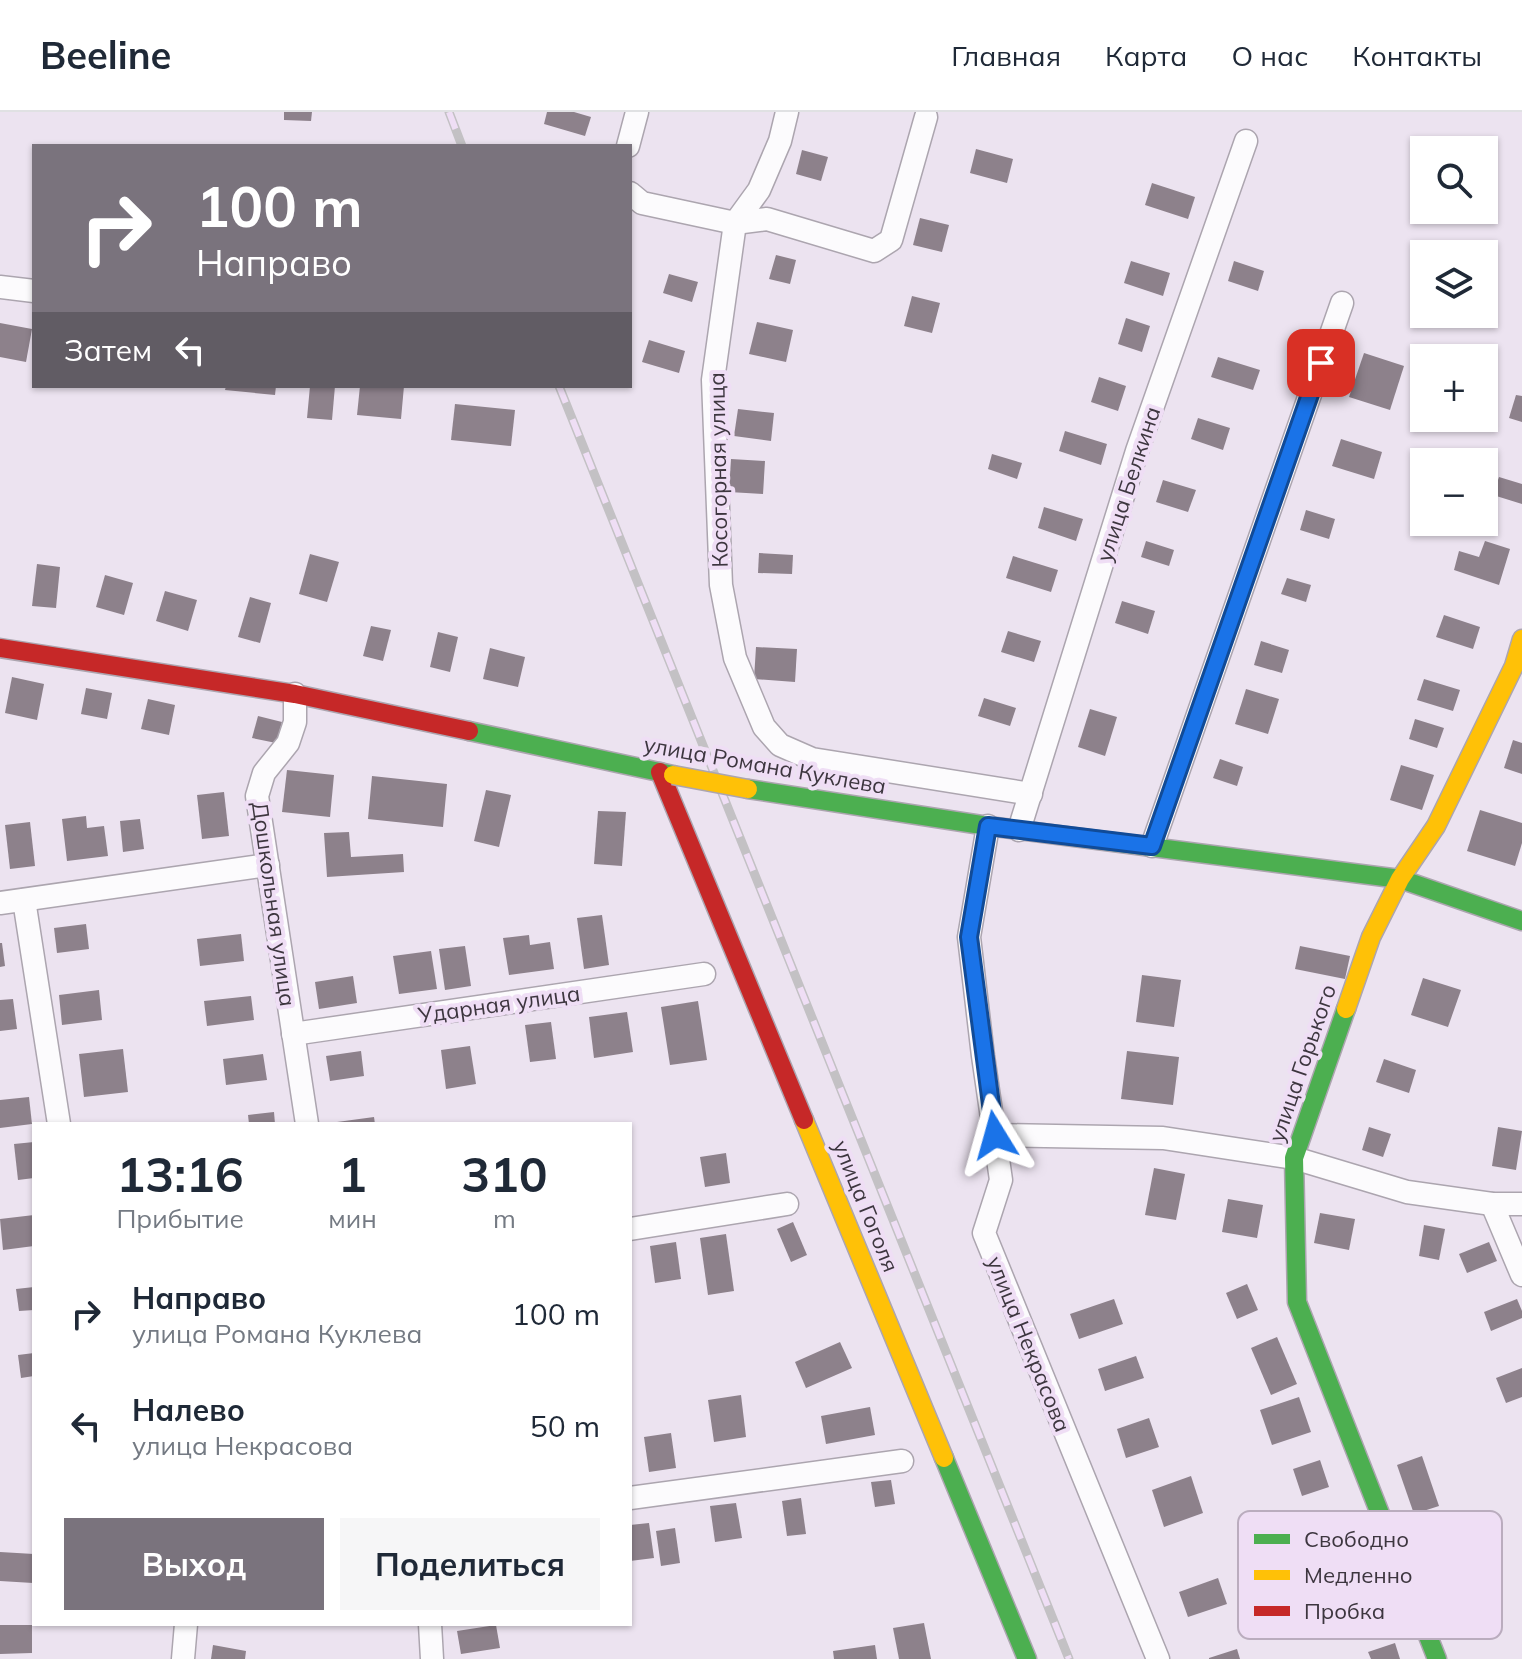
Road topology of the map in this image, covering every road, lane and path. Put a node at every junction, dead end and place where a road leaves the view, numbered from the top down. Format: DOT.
graph roads {
  1 [pos="637,112"];
  2 [pos="787,112"];
  3 [pos="926,117"];
  4 [pos="1246,141"];
  5 [pos="629,144"];
  6 [pos="632,195"];
  7 [pos="735,223"];
  8 [pos="0,287"];
  9 [pos="32,291"];
  10 [pos="1342,303"];
  11 [pos="1522,639"];
  12 [pos="0,648"];
  13 [pos="295,694"];
  14 [pos="666,773"];
  15 [pos="1031,794"];
  16 [pos="988,826"];
  17 [pos="1019,830"];
  18 [pos="1152,846"];
  19 [pos="268,865"];
  20 [pos="1400,879"];
  21 [pos="24,900"];
  22 [pos="0,903"];
  23 [pos="1522,921"];
  24 [pos="704,974"];
  25 [pos="293,1034"];
  26 [pos="59,1122"];
  27 [pos="307,1122"];
  28 [pos="995,1135"];
  29 [pos="1294,1158"];
  30 [pos="787,1204"];
  31 [pos="1492,1204"];
  32 [pos="1522,1204"];
  33 [pos="632,1229"];
  34 [pos="1522,1275"];
  35 [pos="902,1461"];
  36 [pos="632,1498"];
  37 [pos="1379,1511"];
  38 [pos="186,1626"];
  39 [pos="430,1626"];
  40 [pos="1429,1639"];
  41 [pos="183,1659"];
  42 [pos="432,1659"];
  43 [pos="1027,1659"];
  44 [pos="1158,1659"];
  45 [pos="1437,1659"];
  1 -- 5 [label="street"];
  2 -- 7 [label="street, Косогорная улица"];
  3 -- 7 [label="street"];
  4 -- 15 [label="street, улица Белкина"];
  6 -- 7 [label="street"];
  7 -- 15 [label="street, Косогорная улица"];
  8 -- 9 [label="street"];
  10 -- 18 [label="street"];
  11 -- 20 [label="street, улица Горького"];
  12 -- 13 [label="street, улица Романа Куклева"];
  13 -- 14 [label="street, улица Романа Куклева"];
  13 -- 19 [label="street, Дошкольная улица"];
  14 -- 16 [label="street, улица Романа Куклева, bridge"];
  14 -- 43 [label="street, улица Гоголя"];
  15 -- 17 [label="street, улица Белкина"];
  16 -- 17 [label="street, улица Романа Куклева"];
  16 -- 28 [label="street, улица Некрасова"];
  17 -- 18 [label="street, улица Романа Куклева"];
  18 -- 20 [label="street, улица Романа Куклева"];
  19 -- 21 [label="street"];
  19 -- 25 [label="street, Дошкольная улица"];
  20 -- 23 [label="street, улица Романа Куклева"];
  20 -- 29 [label="street, улица Горького"];
  21 -- 22 [label="street"];
  21 -- 26 [label="street"];
  24 -- 25 [label="street, Ударная улица"];
  25 -- 27 [label="street, Дошкольная улица"];
  28 -- 29 [label="street"];
  28 -- 44 [label="street, улица Некрасова"];
  29 -- 31 [label="street"];
  29 -- 37 [label="street, улица Горького"];
  30 -- 33 [label="street"];
  31 -- 32 [label="street"];
  31 -- 34 [label="street"];
  35 -- 36 [label="street"];
  38 -- 41 [label="street"];
  39 -- 42 [label="street"];
  40 -- 45 [label="street, улица Горького"];
}
